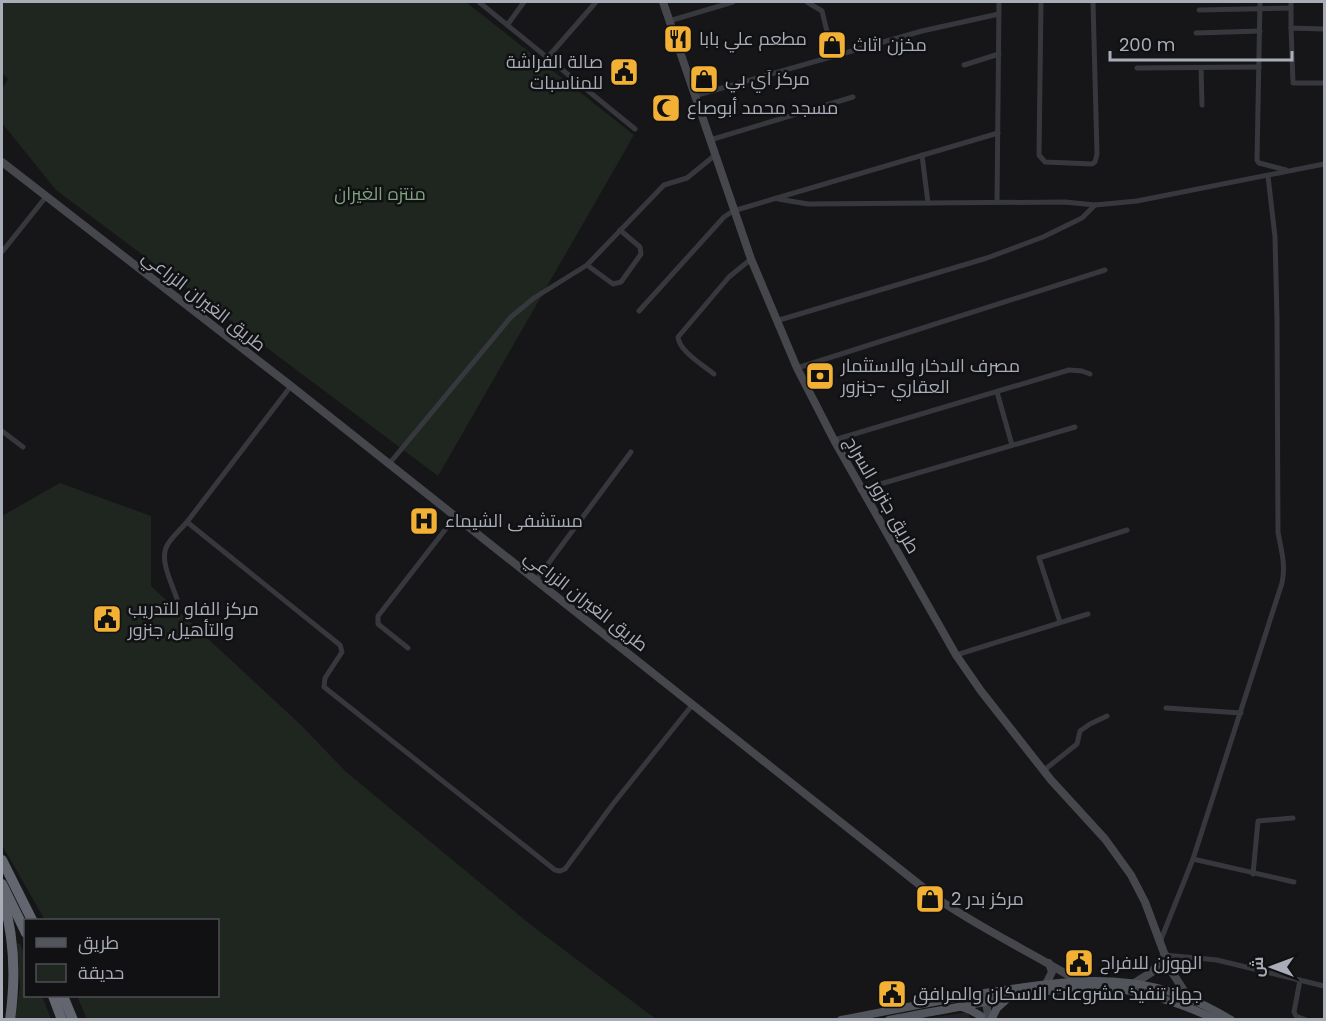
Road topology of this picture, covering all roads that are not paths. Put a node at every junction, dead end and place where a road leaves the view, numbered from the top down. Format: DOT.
graph roads {
  1 [pos="479,2"];
  2 [pos="524,2"];
  3 [pos="596,2"];
  4 [pos="663,2"];
  5 [pos="733,2"];
  6 [pos="807,2"];
  7 [pos="999,2"];
  8 [pos="1041,2"];
  9 [pos="1093,2"];
  10 [pos="1260,5"];
  11 [pos="1291,5"];
  12 [pos="1199,10"];
  13 [pos="999,14"];
  14 [pos="669,21"];
  15 [pos="508,24"];
  16 [pos="1291,28"];
  17 [pos="1324,29"];
  18 [pos="1260,31"];
  19 [pos="1196,33"];
  20 [pos="999,54"];
  21 [pos="833,56"];
  22 [pos="548,57"];
  23 [pos="964,65"];
  24 [pos="1259,67"];
  25 [pos="1137,68"];
  26 [pos="1201,68"];
  27 [pos="1324,83"];
  28 [pos="694,96"];
  29 [pos="853,98"];
  30 [pos="1202,105"];
  31 [pos="635,129"];
  32 [pos="998,133"];
  33 [pos="710,140"];
  34 [pos="922,155"];
  35 [pos="714,156"];
  36 [pos="2,162"];
  37 [pos="1324,164"];
  38 [pos="1289,171"];
  39 [pos="1268,176"];
  40 [pos="45,198"];
  41 [pos="778,199"];
  42 [pos="997,202"];
  43 [pos="928,203"];
  44 [pos="1095,205"];
  45 [pos="733,211"];
  46 [pos="620,230"];
  47 [pos="2,252"];
  48 [pos="751,260"];
  49 [pos="587,265"];
  50 [pos="1105,270"];
  51 [pos="639,311"];
  52 [pos="776,321"];
  53 [pos="797,368"];
  54 [pos="714,374"];
  55 [pos="1090,374"];
  56 [pos="291,386"];
  57 [pos="997,392"];
  58 [pos="1075,427"];
  59 [pos="2,431"];
  60 [pos="834,440"];
  61 [pos="1012,445"];
  62 [pos="22,447"];
  63 [pos="632,452"];
  64 [pos="389,464"];
  65 [pos="860,490"];
  66 [pos="455,517"];
  67 [pos="187,522"];
  68 [pos="1127,530"];
  69 [pos="536,580"];
  70 [pos="177,599"];
  71 [pos="1088,614"];
  72 [pos="1060,622"];
  73 [pos="408,648"];
  74 [pos="956,654"];
  75 [pos="693,704"];
  76 [pos="1166,708"];
  77 [pos="1241,712"];
  78 [pos="1107,716"];
  79 [pos="1043,771"];
  80 [pos="1293,818"];
  81 [pos="1193,859"];
  82 [pos="2,860"];
  83 [pos="1252,874"];
  84 [pos="1294,882"];
  85 [pos="2,884"];
  86 [pos="2,896"];
  87 [pos="31,919"];
  88 [pos="24,929"];
  89 [pos="1160,942"];
  90 [pos="1165,955"];
  91 [pos="1048,961"];
  92 [pos="1300,980"];
  93 [pos="1078,981"];
  94 [pos="1046,984"];
  95 [pos="1133,984"];
  96 [pos="1324,986"];
  97 [pos="53,997"];
  98 [pos="63,997"];
  99 [pos="1011,997"];
  100 [pos="1188,997"];
  101 [pos="981,998"];
  102 [pos="959,1007"];
  103 [pos="986,1019"];
  104 [pos="10,1020"];
  105 [pos="62,1020"];
  106 [pos="73,1020"];
  107 [pos="841,1020"];
  108 [pos="889,1020"];
  109 [pos="1217,1020"];
  110 [pos="1231,1020"];
  111 [pos="1306,1020"];
  1 -- 15 [label="street"];
  2 -- 15 [label="street"];
  3 -- 22 [label="street"];
  4 -- 14 [label="street, طريق جنزور السراج"];
  5 -- 14 [label="street"];
  6 -- 21 [label="street"];
  7 -- 13 [label="street"];
  8 -- 9 [label="street"];
  10 -- 11 [label="street"];
  10 -- 12 [label="street"];
  10 -- 18 [label="street"];
  11 -- 16 [label="street"];
  13 -- 20 [label="street"];
  13 -- 21 [label="street"];
  14 -- 28 [label="street, طريق جنزور السراج"];
  15 -- 22 [label="street"];
  16 -- 17 [label="street"];
  16 -- 27 [label="street"];
  18 -- 19 [label="street"];
  18 -- 24 [label="street"];
  20 -- 23 [label="street"];
  20 -- 32 [label="street"];
  21 -- 28 [label="street"];
  22 -- 31 [label="street"];
  24 -- 26 [label="street"];
  24 -- 38 [label="street"];
  25 -- 26 [label="street"];
  26 -- 30 [label="street"];
  28 -- 33 [label="street, طريق جنزور السراج"];
  29 -- 33 [label="street"];
  32 -- 34 [label="street"];
  32 -- 42 [label="street"];
  33 -- 35 [label="street, طريق جنزور السراج"];
  34 -- 41 [label="street"];
  34 -- 43 [label="street"];
  35 -- 45 [label="street, طريق جنزور السراج"];
  35 -- 46 [label="street"];
  36 -- 40 [label="street, طريق الغيران الزراعي"];
  37 -- 38 [label="street"];
  38 -- 39 [label="street"];
  39 -- 44 [label="street"];
  39 -- 77 [label="street"];
  40 -- 47 [label="street"];
  40 -- 56 [label="street, طريق الغيران الزراعي"];
  41 -- 43 [label="street"];
  41 -- 45 [label="street"];
  42 -- 43 [label="street"];
  42 -- 44 [label="street"];
  44 -- 52 [label="street"];
  45 -- 48 [label="street, طريق جنزور السراج"];
  45 -- 51 [label="street"];
  46 -- 49 [label="street"];
  46 -- 49 [label="street"];
  48 -- 52 [label="street, طريق جنزور السراج"];
  48 -- 54 [label="street"];
  49 -- 64 [label="street"];
  50 -- 53 [label="street"];
  52 -- 53 [label="street, طريق جنزور السراج"];
  53 -- 60 [label="street, طريق جنزور السراج"];
  55 -- 57 [label="street"];
  56 -- 64 [label="street, طريق الغيران الزراعي"];
  56 -- 67 [label="street"];
  57 -- 60 [label="street"];
  57 -- 61 [label="street"];
  58 -- 61 [label="street"];
  59 -- 62 [label="street"];
  60 -- 65 [label="street, طريق جنزور السراج"];
  61 -- 65 [label="street"];
  63 -- 69 [label="street"];
  64 -- 66 [label="street, طريق الغيران الزراعي"];
  65 -- 74 [label="street, طريق جنزور السراج"];
  66 -- 69 [label="street, طريق الغيران الزراعي"];
  66 -- 73 [label="street"];
  67 -- 70 [label="street"];
  67 -- 75 [label="street"];
  68 -- 72 [label="street"];
  69 -- 75 [label="street, طريق الغيران الزراعي"];
  71 -- 72 [label="street"];
  72 -- 74 [label="street"];
  74 -- 79 [label="street, طريق جنزور السراج"];
  75 -- 91 [label="street, طريق الغيران الزراعي"];
  76 -- 77 [label="street"];
  77 -- 81 [label="street"];
  78 -- 79 [label="street"];
  79 -- 89 [label="street, طريق جنزور السراج"];
  80 -- 83 [label="street"];
  81 -- 83 [label="street"];
  81 -- 89 [label="street"];
  82 -- 87 [label="highway"];
  83 -- 84 [label="street"];
  85 -- 88 [label="highway"];
  86 -- 104 [label="highway"];
  89 -- 90 [label="street, طريق جنزور السراج"];
  90 -- 92 [label="street"];
  90 -- 95 [label="street"];
  90 -- 100 [label="street, طريق جنزور السراج"];
  91 -- 93 [label="street, طريق الغيران الزراعي"];
  91 -- 94 [label="street"];
  92 -- 96 [label="street"];
  92 -- 111 [label="street"];
  93 -- 94 [label="main road"];
  93 -- 95 [label="main road"];
  94 -- 101 [label="main road"];
  95 -- 100 [label="main road"];
  97 -- 105 [label="highway"];
  98 -- 106 [label="highway"];
  99 -- 101 [label="main road"];
  99 -- 103 [label="main road"];
  99 -- 109 [label="main road"];
  100 -- 110 [label="main road"];
  101 -- 102 [label="main road"];
  101 -- 103 [label="street"];
  101 -- 107 [label="main road"];
  102 -- 103 [label="main road"];
  102 -- 108 [label="main road"];
}
